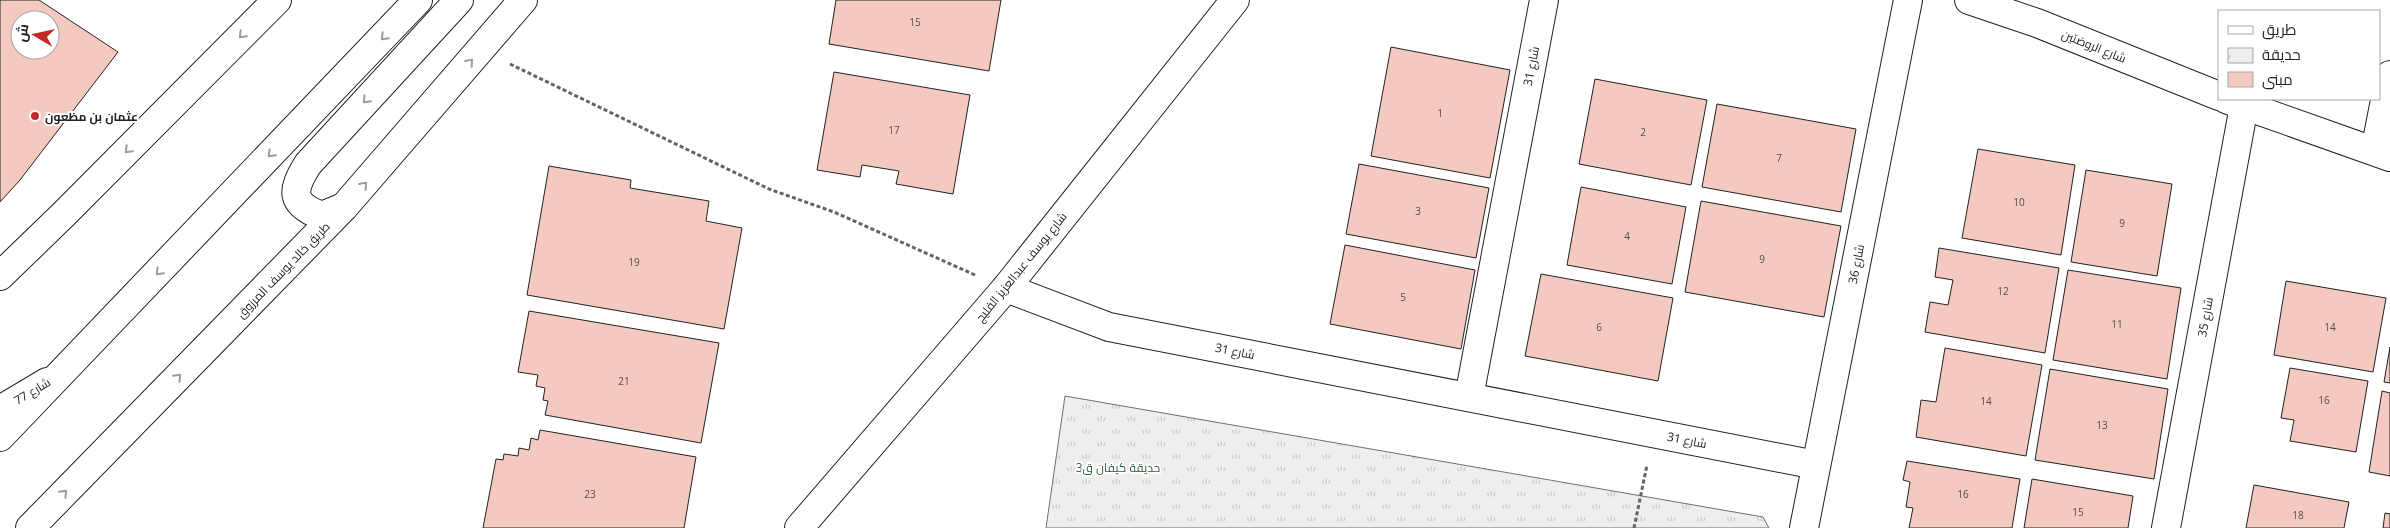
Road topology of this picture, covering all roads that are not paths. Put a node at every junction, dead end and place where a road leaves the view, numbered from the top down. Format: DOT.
graph roads {
  1 [pos="277,0"];
  2 [pos="418,0"];
  3 [pos="459,0"];
  4 [pos="523,0"];
  5 [pos="1235,0"];
  6 [pos="1544,0"];
  7 [pos="1908,0"];
  8 [pos="1969,0"];
  9 [pos="2039,12"];
  10 [pos="2390,75"];
  11 [pos="2218,96"];
  12 [pos="2234,102"];
  13 [pos="2383,154"];
  14 [pos="344,207"];
  15 [pos="0,276"];
  16 [pos="1006,288"];
  17 [pos="64,372"];
  18 [pos="1469,397"];
  19 [pos="0,410"];
  20 [pos="0,438"];
  21 [pos="1816,465"];
  22 [pos="30,528"];
  23 [pos="799,528"];
  24 [pos="1804,528"];
  25 [pos="2166,528"];
  1 -- 15 [label="main road, one-way"];
  2 -- 17 [label="main road, one-way"];
  3 -- 14 [label="main road, one-way"];
  14 -- 4 [label="main road, طريق خالد يوسف المرزوق, one-way"];
  5 -- 16 [label="main road, شارع يوسف عبدالعزيز الفليج"];
  6 -- 18 [label="main road, شارع 31"];
  7 -- 21 [label="main road, شارع 36"];
  8 -- 9 [label="main road, شارع الروضتين"];
  9 -- 11 [label="main road, شارع الروضتين"];
  10 -- 13 [label="main road"];
  12 -- 13 [label="main road"];
  12 -- 25 [label="main road, شارع 35"];
  22 -- 14 [label="main road, طريق خالد يوسف المرزوق, one-way"];
  16 -- 18 [label="main road, شارع 31"];
  16 -- 23 [label="main road, شارع يوسف عبدالعزيز الفليج"];
  17 -- 19 [label="main road, شارع 77"];
  17 -- 20 [label="main road"];
  18 -- 21 [label="main road, شارع 31"];
  21 -- 24 [label="main road, شارع 36"];
}
